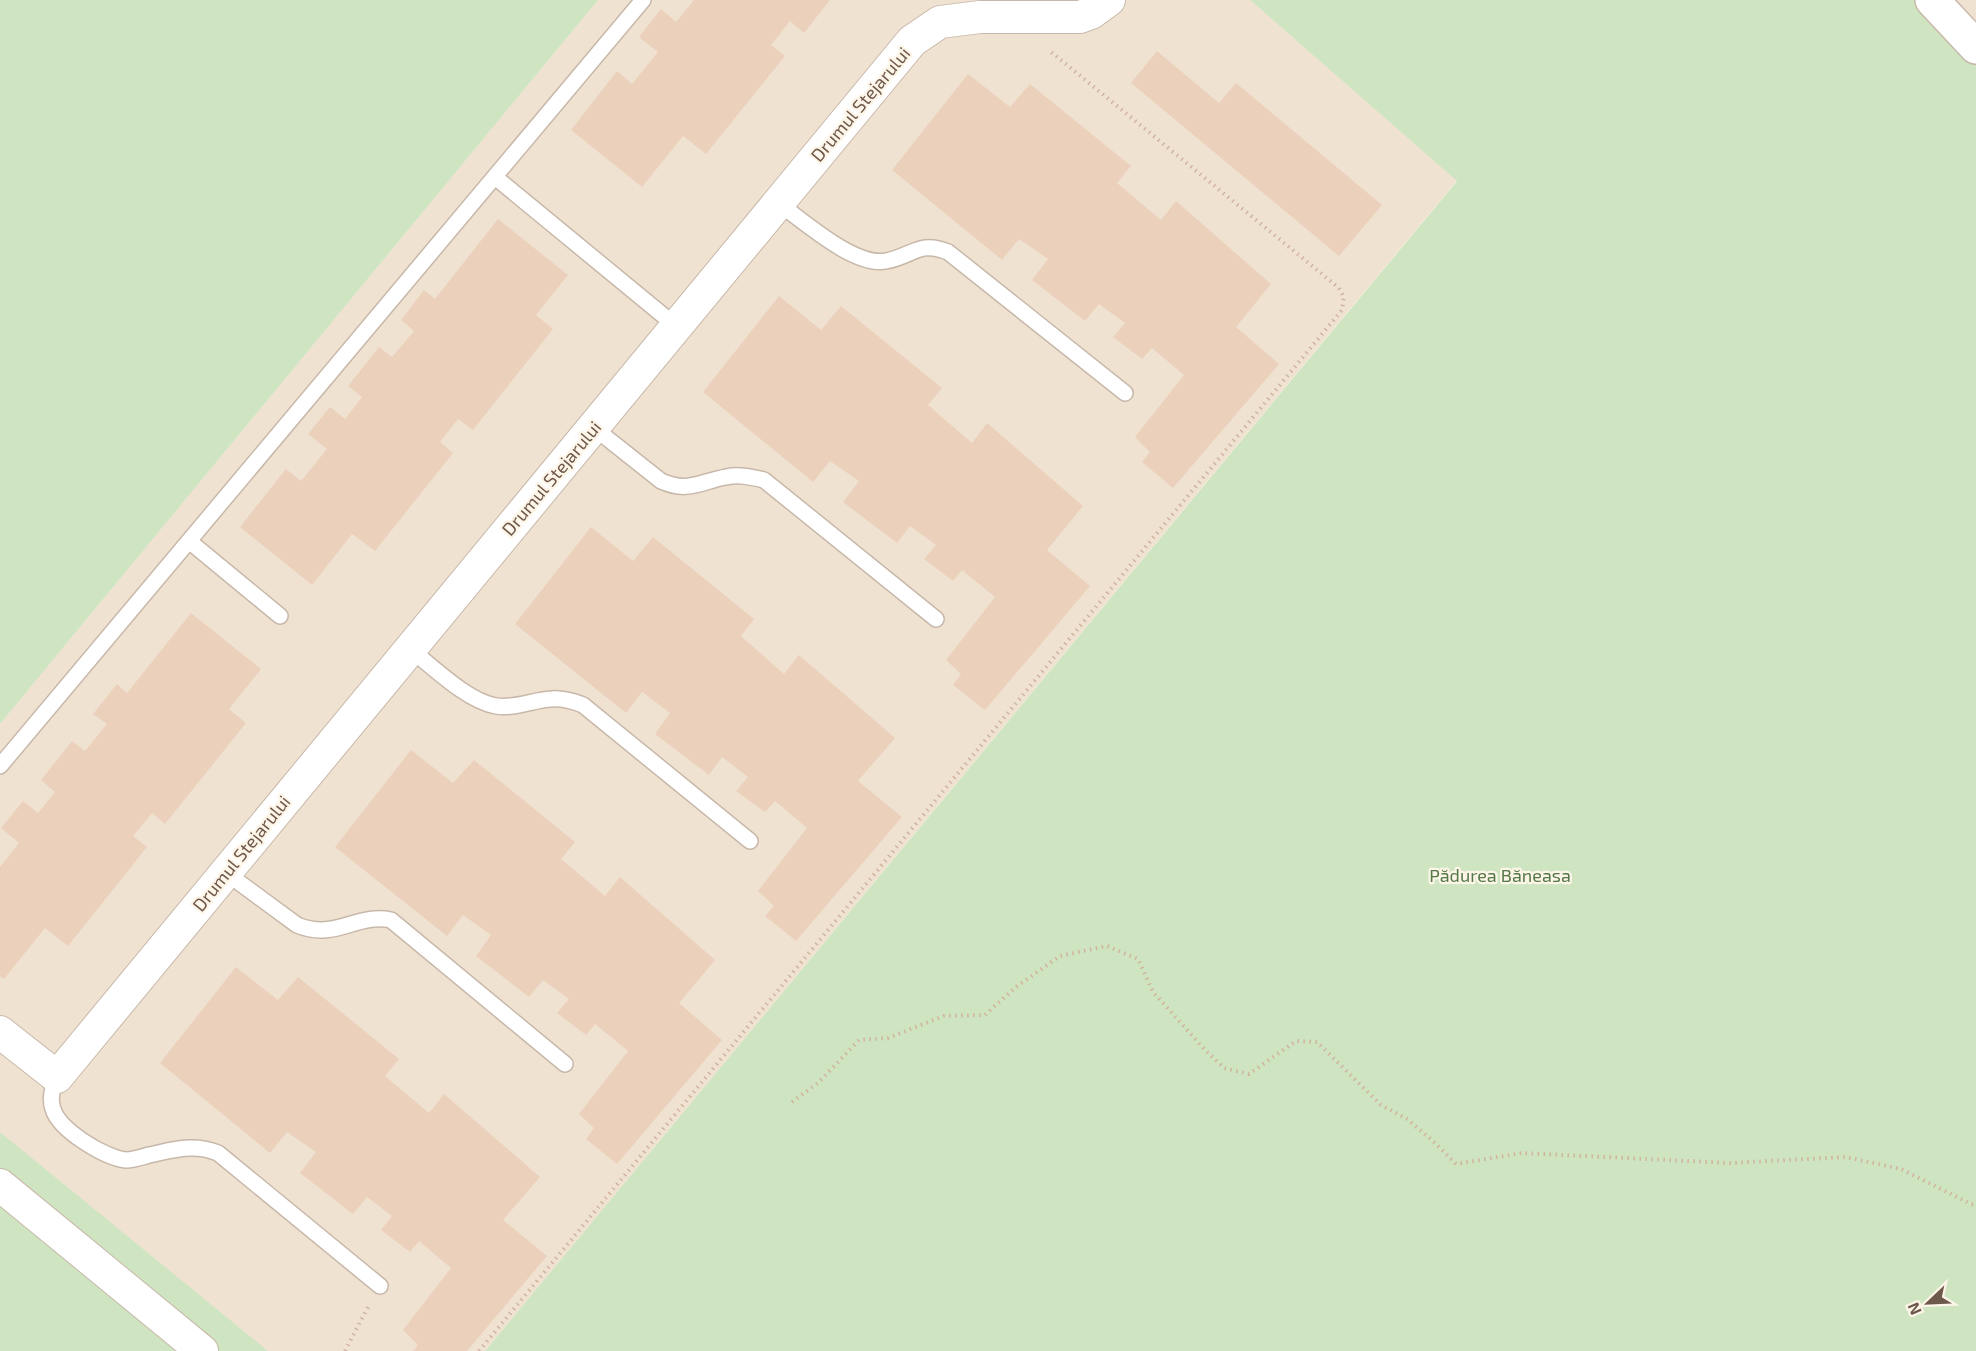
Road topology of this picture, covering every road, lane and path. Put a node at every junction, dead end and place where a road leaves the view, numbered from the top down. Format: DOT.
graph roads {
  1 [pos="643,0"];
  2 [pos="1109,0"];
  3 [pos="1932,0"];
  4 [pos="979,8"];
  5 [pos="1010,18"];
  6 [pos="1976,47"];
  7 [pos="495,177"];
  8 [pos="778,203"];
  9 [pos="676,327"];
  10 [pos="1125,393"];
  11 [pos="593,427"];
  12 [pos="189,541"];
  13 [pos="280,616"];
  14 [pos="936,619"];
  15 [pos="410,649"];
  16 [pos="0,766"];
  17 [pos="750,841"];
  18 [pos="225,873"];
  19 [pos="0,1032"];
  20 [pos="565,1064"];
  21 [pos="57,1077"];
  22 [pos="792,1102"];
  23 [pos="0,1185"];
  24 [pos="1976,1204"];
  25 [pos="380,1286"];
  26 [pos="202,1351"];
  27 [pos="345,1351"];
  28 [pos="479,1351"];
  1 -- 7 [label="lane"];
  2 -- 5 [label="street, Drumul Stejarului"];
  3 -- 6 [label="street"];
  4 -- 5 [label="street, Drumul Stejarului"];
  4 -- 8 [label="street, Drumul Stejarului"];
  5 -- 28 [label="path"];
  7 -- 9 [label="lane"];
  7 -- 12 [label="lane"];
  8 -- 9 [label="street, Drumul Stejarului"];
  8 -- 10 [label="lane"];
  9 -- 11 [label="street, Drumul Stejarului"];
  11 -- 14 [label="lane"];
  11 -- 15 [label="street, Drumul Stejarului"];
  12 -- 13 [label="lane"];
  12 -- 16 [label="lane"];
  15 -- 17 [label="lane"];
  15 -- 18 [label="street, Drumul Stejarului"];
  18 -- 20 [label="lane"];
  18 -- 21 [label="street, Drumul Stejarului"];
  19 -- 21 [label="street"];
  21 -- 25 [label="lane"];
  22 -- 24 [label="path"];
  23 -- 26 [label="street"];
  25 -- 27 [label="path"];
}
